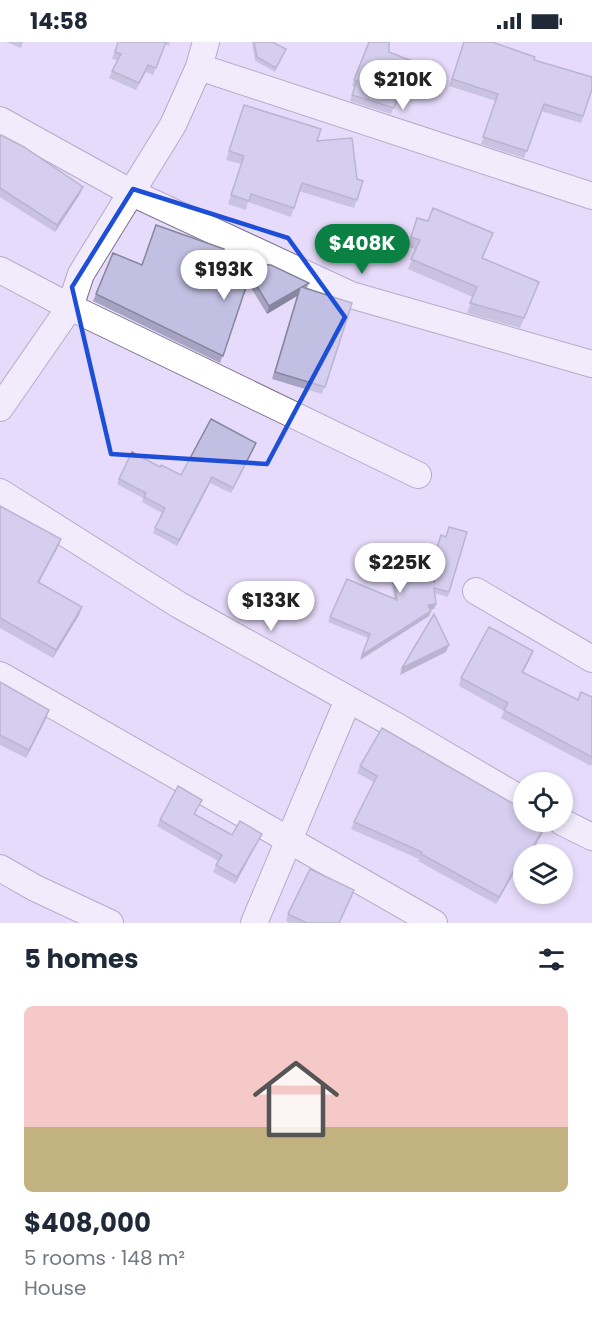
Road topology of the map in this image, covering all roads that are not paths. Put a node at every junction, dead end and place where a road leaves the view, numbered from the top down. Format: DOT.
graph roads {
  1 [pos="206,42"];
  2 [pos="199,67"];
  3 [pos="0,120"];
  4 [pos="130,192"];
  5 [pos="592,196"];
  6 [pos="0,270"];
  7 [pos="69,307"];
  8 [pos="592,364"];
  9 [pos="0,408"];
  10 [pos="418,475"];
  11 [pos="0,492"];
  12 [pos="476,591"];
  13 [pos="592,659"];
  14 [pos="0,675"];
  15 [pos="348,700"];
  16 [pos="513,795"];
  17 [pos="573,828"];
  18 [pos="592,837"];
  19 [pos="290,842"];
  20 [pos="0,868"];
  21 [pos="110,923"];
  22 [pos="254,923"];
  23 [pos="434,923"];
  1 -- 2 [label="street"];
  2 -- 4 [label="street"];
  2 -- 5 [label="street"];
  3 -- 4 [label="street"];
  4 -- 7 [label="street"];
  4 -- 8 [label="street"];
  6 -- 7 [label="street"];
  7 -- 9 [label="street"];
  7 -- 10 [label="street"];
  11 -- 15 [label="street"];
  12 -- 13 [label="street"];
  14 -- 19 [label="street"];
  15 -- 16 [label="street"];
  15 -- 19 [label="street"];
  17 -- 18 [label="street"];
  19 -- 22 [label="street"];
  19 -- 23 [label="street"];
  20 -- 21 [label="street"];
}
